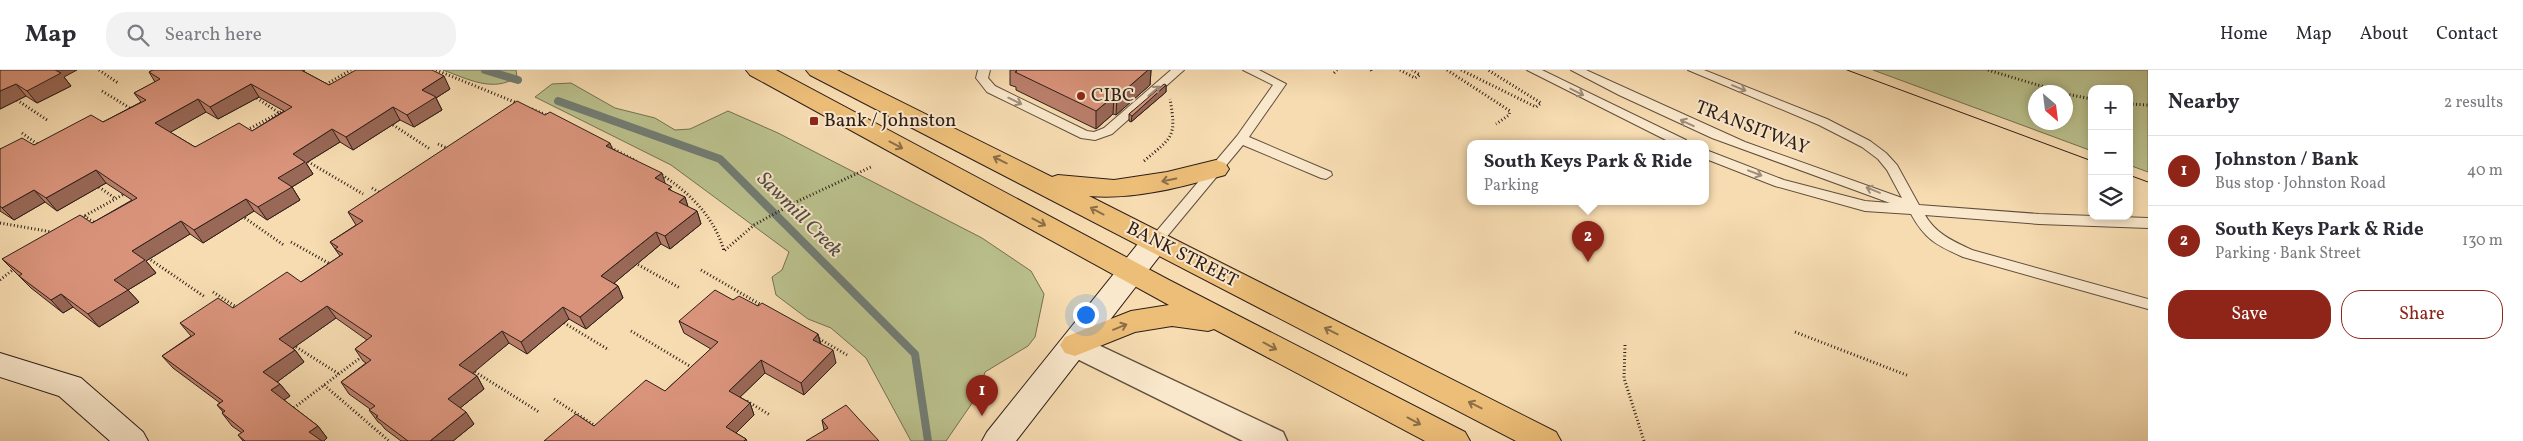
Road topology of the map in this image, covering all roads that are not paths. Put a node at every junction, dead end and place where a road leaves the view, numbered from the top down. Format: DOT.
graph roads {
  1 [pos="758,70"];
  2 [pos="818,70"];
  3 [pos="984,70"];
  4 [pos="1178,70"];
  5 [pos="1249,70"];
  6 [pos="1533,70"];
  7 [pos="1577,70"];
  8 [pos="1694,70"];
  9 [pos="1241,139"];
  10 [pos="1676,140"];
  11 [pos="1709,155"];
  12 [pos="1216,169"];
  13 [pos="1326,175"];
  14 [pos="1044,182"];
  15 [pos="1917,210"];
  16 [pos="2148,223"];
  17 [pos="1155,242"];
  18 [pos="1132,272"];
  19 [pos="2148,304"];
  20 [pos="1227,323"];
  21 [pos="1075,345"];
  22 [pos="0,365"];
  23 [pos="132,441"];
  24 [pos="998,441"];
  25 [pos="1272,441"];
  26 [pos="1454,441"];
  27 [pos="1545,441"];
  1 -- 18 [label="main road, BANK STREET, one-way"];
  14 -- 2 [label="main road, BANK STREET, one-way"];
  3 -- 4 [label="lane, one-way"];
  5 -- 9 [label="lane"];
  6 -- 10 [label="lane, TRANSITWAY, one-way"];
  15 -- 7 [label="lane, TRANSITWAY, one-way"];
  8 -- 15 [label="lane, TRANSITWAY, one-way"];
  9 -- 12 [label="lane"];
  9 -- 13 [label="lane"];
  11 -- 15 [label="lane, TRANSITWAY, one-way"];
  12 -- 14 [label="main road, one-way"];
  12 -- 17 [label="lane"];
  17 -- 14 [label="main road, BANK STREET, one-way"];
  15 -- 16 [label="lane, TRANSITWAY"];
  15 -- 19 [label="lane"];
  17 -- 18 [label="street"];
  27 -- 17 [label="main road, BANK STREET, one-way"];
  18 -- 20 [label="main road, BANK STREET"];
  18 -- 21 [label="street"];
  21 -- 20 [label="main road, one-way"];
  20 -- 26 [label="main road, BANK STREET, one-way"];
  21 -- 24 [label="street"];
  21 -- 25 [label="street"];
  22 -- 23 [label="street"];
}
